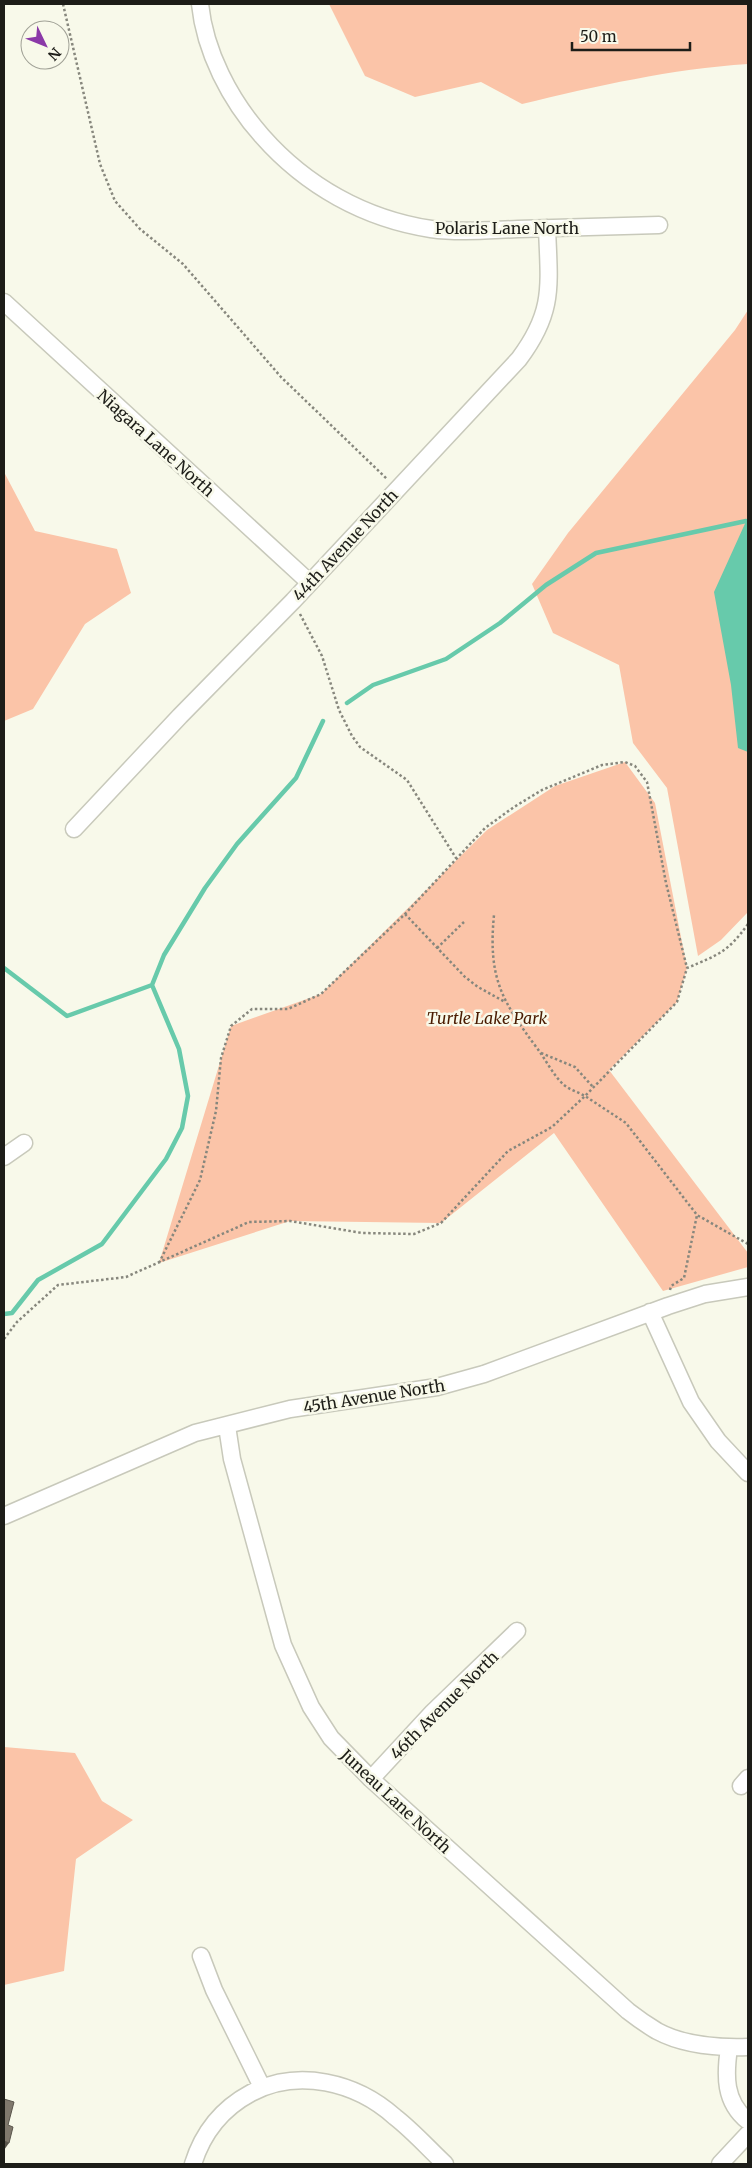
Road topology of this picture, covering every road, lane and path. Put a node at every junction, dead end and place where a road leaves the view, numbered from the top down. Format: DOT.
graph roads {
  1 [pos="63,4"];
  2 [pos="200,4"];
  3 [pos="659,225"];
  4 [pos="547,228"];
  5 [pos="4,302"];
  6 [pos="397,488"];
  7 [pos="309,582"];
  8 [pos="293,601"];
  9 [pos="74,829"];
  10 [pos="456,858"];
  11 [pos="405,914"];
  12 [pos="494,915"];
  13 [pos="464,922"];
  14 [pos="748,924"];
  15 [pos="438,948"];
  16 [pos="687,968"];
  17 [pos="506,1002"];
  18 [pos="540,1052"];
  19 [pos="593,1087"];
  20 [pos="585,1096"];
  21 [pos="24,1143"];
  22 [pos="4,1157"];
  23 [pos="697,1215"];
  24 [pos="748,1244"];
  25 [pos="159,1263"];
  26 [pos="748,1287"];
  27 [pos="668,1306"];
  28 [pos="650,1312"];
  29 [pos="4,1339"];
  30 [pos="227,1426"];
  31 [pos="748,1473"];
  32 [pos="4,1516"];
  33 [pos="517,1631"];
  34 [pos="371,1779"];
  35 [pos="201,1956"];
  36 [pos="748,2047"];
  37 [pos="729,2048"];
  38 [pos="262,2087"];
  39 [pos="748,2121"];
  40 [pos="748,2134"];
  41 [pos="193,2164"];
  42 [pos="444,2164"];
  43 [pos="720,2164"];
  1 -- 6 [label="path"];
  2 -- 4 [label="street, Polaris Lane North"];
  3 -- 4 [label="street, Polaris Lane North"];
  4 -- 6 [label="street, 44th Avenue North"];
  5 -- 7 [label="street, Niagara Lane North"];
  6 -- 7 [label="street, 44th Avenue North"];
  7 -- 8 [label="street, 44th Avenue North"];
  8 -- 9 [label="street, 44th Avenue North"];
  8 -- 10 [label="path"];
  10 -- 11 [label="path"];
  10 -- 16 [label="path"];
  11 -- 15 [label="path"];
  11 -- 25 [label="path"];
  12 -- 17 [label="path"];
  13 -- 15 [label="path"];
  14 -- 16 [label="path"];
  15 -- 17 [label="path"];
  16 -- 19 [label="path"];
  17 -- 18 [label="path"];
  18 -- 19 [label="path"];
  18 -- 20 [label="path"];
  19 -- 20 [label="path"];
  20 -- 23 [label="path"];
  20 -- 25 [label="path"];
  21 -- 22 [label="street"];
  23 -- 24 [label="path"];
  23 -- 27 [label="path"];
  25 -- 29 [label="path"];
  26 -- 27 [label="street, 45th Avenue North"];
  27 -- 28 [label="street, 45th Avenue North"];
  28 -- 30 [label="street, 45th Avenue North"];
  28 -- 31 [label="street"];
  30 -- 32 [label="street, 45th Avenue North"];
  30 -- 34 [label="street, Juneau Lane North"];
  33 -- 34 [label="street, 46th Avenue North"];
  34 -- 37 [label="street, Juneau Lane North"];
  35 -- 38 [label="street"];
  36 -- 37 [label="street, Juneau Lane North"];
  37 -- 39 [label="street"];
  38 -- 41 [label="street"];
  38 -- 42 [label="street"];
  40 -- 43 [label="street"];
}
